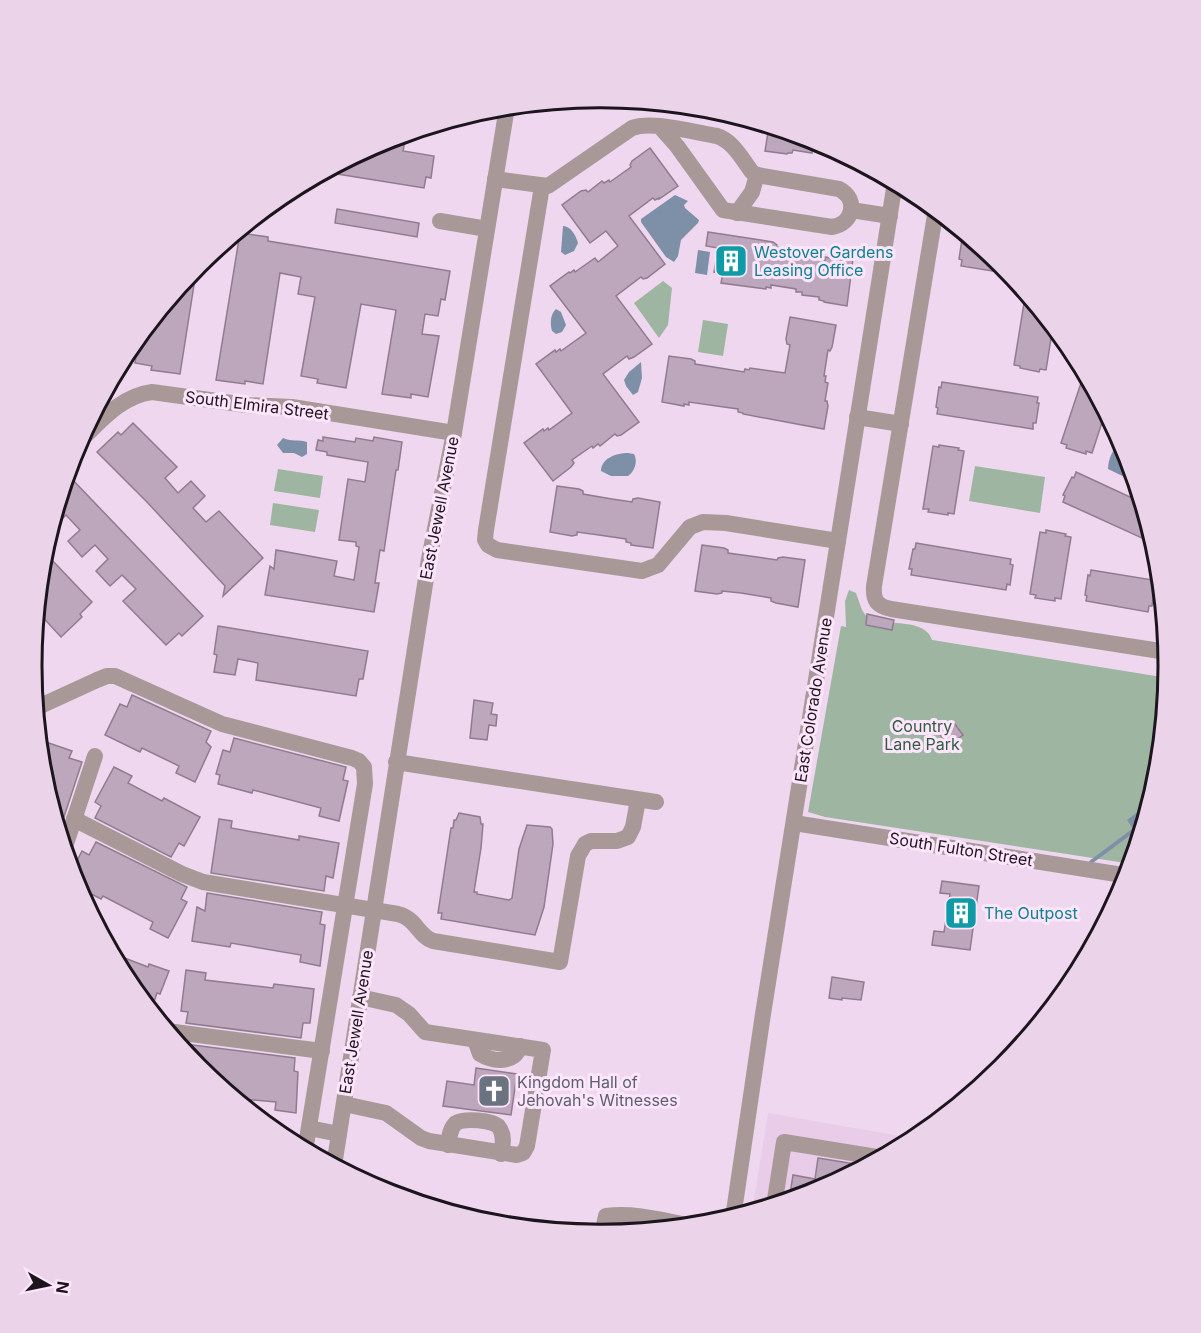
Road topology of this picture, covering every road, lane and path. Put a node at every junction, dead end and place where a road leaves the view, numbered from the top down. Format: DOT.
graph roads {
  1 [pos="505,117"];
  2 [pos="660,127"];
  3 [pos="757,175"];
  4 [pos="495,179"];
  5 [pos="542,186"];
  6 [pos="894,192"];
  7 [pos="851,210"];
  8 [pos="737,213"];
  9 [pos="890,216"];
  10 [pos="934,219"];
  11 [pos="440,221"];
  12 [pos="487,229"];
  13 [pos="857,417"];
  14 [pos="900,424"];
  15 [pos="97,426"];
  16 [pos="454,433"];
  17 [pos="838,541"];
  18 [pos="1159,651"];
  19 [pos="43,705"];
  20 [pos="95,756"];
  21 [pos="396,762"];
  22 [pos="638,800"];
  23 [pos="656,802"];
  24 [pos="74,819"];
  25 [pos="794,823"];
  26 [pos="69,835"];
  27 [pos="1118,874"];
  28 [pos="346,907"];
  29 [pos="373,910"];
  30 [pos="360,997"];
  31 [pos="179,1033"];
  32 [pos="322,1051"];
  33 [pos="344,1104"];
  34 [pos="309,1128"];
  35 [pos="339,1134"];
  36 [pos="307,1141"];
  37 [pos="448,1145"];
  38 [pos="501,1154"];
  39 [pos="869,1156"];
  40 [pos="335,1158"];
  41 [pos="775,1196"];
  42 [pos="734,1208"];
  43 [pos="665,1221"];
  44 [pos="604,1225"];
  1 -- 4 [label="street, East Jewell Avenue"];
  2 -- 3 [label="street"];
  2 -- 5 [label="street"];
  2 -- 8 [label="street"];
  3 -- 7 [label="street"];
  3 -- 8 [label="street"];
  4 -- 5 [label="street"];
  4 -- 12 [label="street, East Jewell Avenue"];
  5 -- 17 [label="street"];
  6 -- 9 [label="street, East Colorado Avenue"];
  7 -- 8 [label="street"];
  7 -- 9 [label="street"];
  9 -- 13 [label="street, East Colorado Avenue"];
  10 -- 14 [label="street"];
  11 -- 12 [label="street"];
  12 -- 16 [label="street, East Jewell Avenue"];
  13 -- 14 [label="street"];
  13 -- 17 [label="street, East Colorado Avenue"];
  14 -- 18 [label="street"];
  15 -- 16 [label="street, South Elmira Street"];
  16 -- 21 [label="street, East Jewell Avenue"];
  17 -- 25 [label="street, East Colorado Avenue"];
  19 -- 28 [label="street, East Jewell Avenue"];
  20 -- 24 [label="street"];
  21 -- 22 [label="street"];
  21 -- 29 [label="street, East Jewell Avenue"];
  22 -- 23 [label="street"];
  22 -- 29 [label="street"];
  24 -- 26 [label="street"];
  24 -- 28 [label="street"];
  25 -- 27 [label="street, South Fulton Street"];
  25 -- 42 [label="street, East Colorado Avenue"];
  28 -- 29 [label="street"];
  28 -- 32 [label="street, East Jewell Avenue"];
  29 -- 30 [label="street, East Jewell Avenue"];
  30 -- 33 [label="street, East Jewell Avenue"];
  30 -- 38 [label="street"];
  31 -- 32 [label="street, East Jewell Avenue"];
  32 -- 34 [label="street, East Jewell Avenue"];
  33 -- 35 [label="street, East Jewell Avenue"];
  33 -- 37 [label="street"];
  34 -- 35 [label="street"];
  34 -- 36 [label="street, East Jewell Avenue"];
  35 -- 40 [label="street, East Jewell Avenue"];
  37 -- 38 [label="street"];
  37 -- 38 [label="street"];
  39 -- 41 [label="street"];
  43 -- 44 [label="street"];
}
